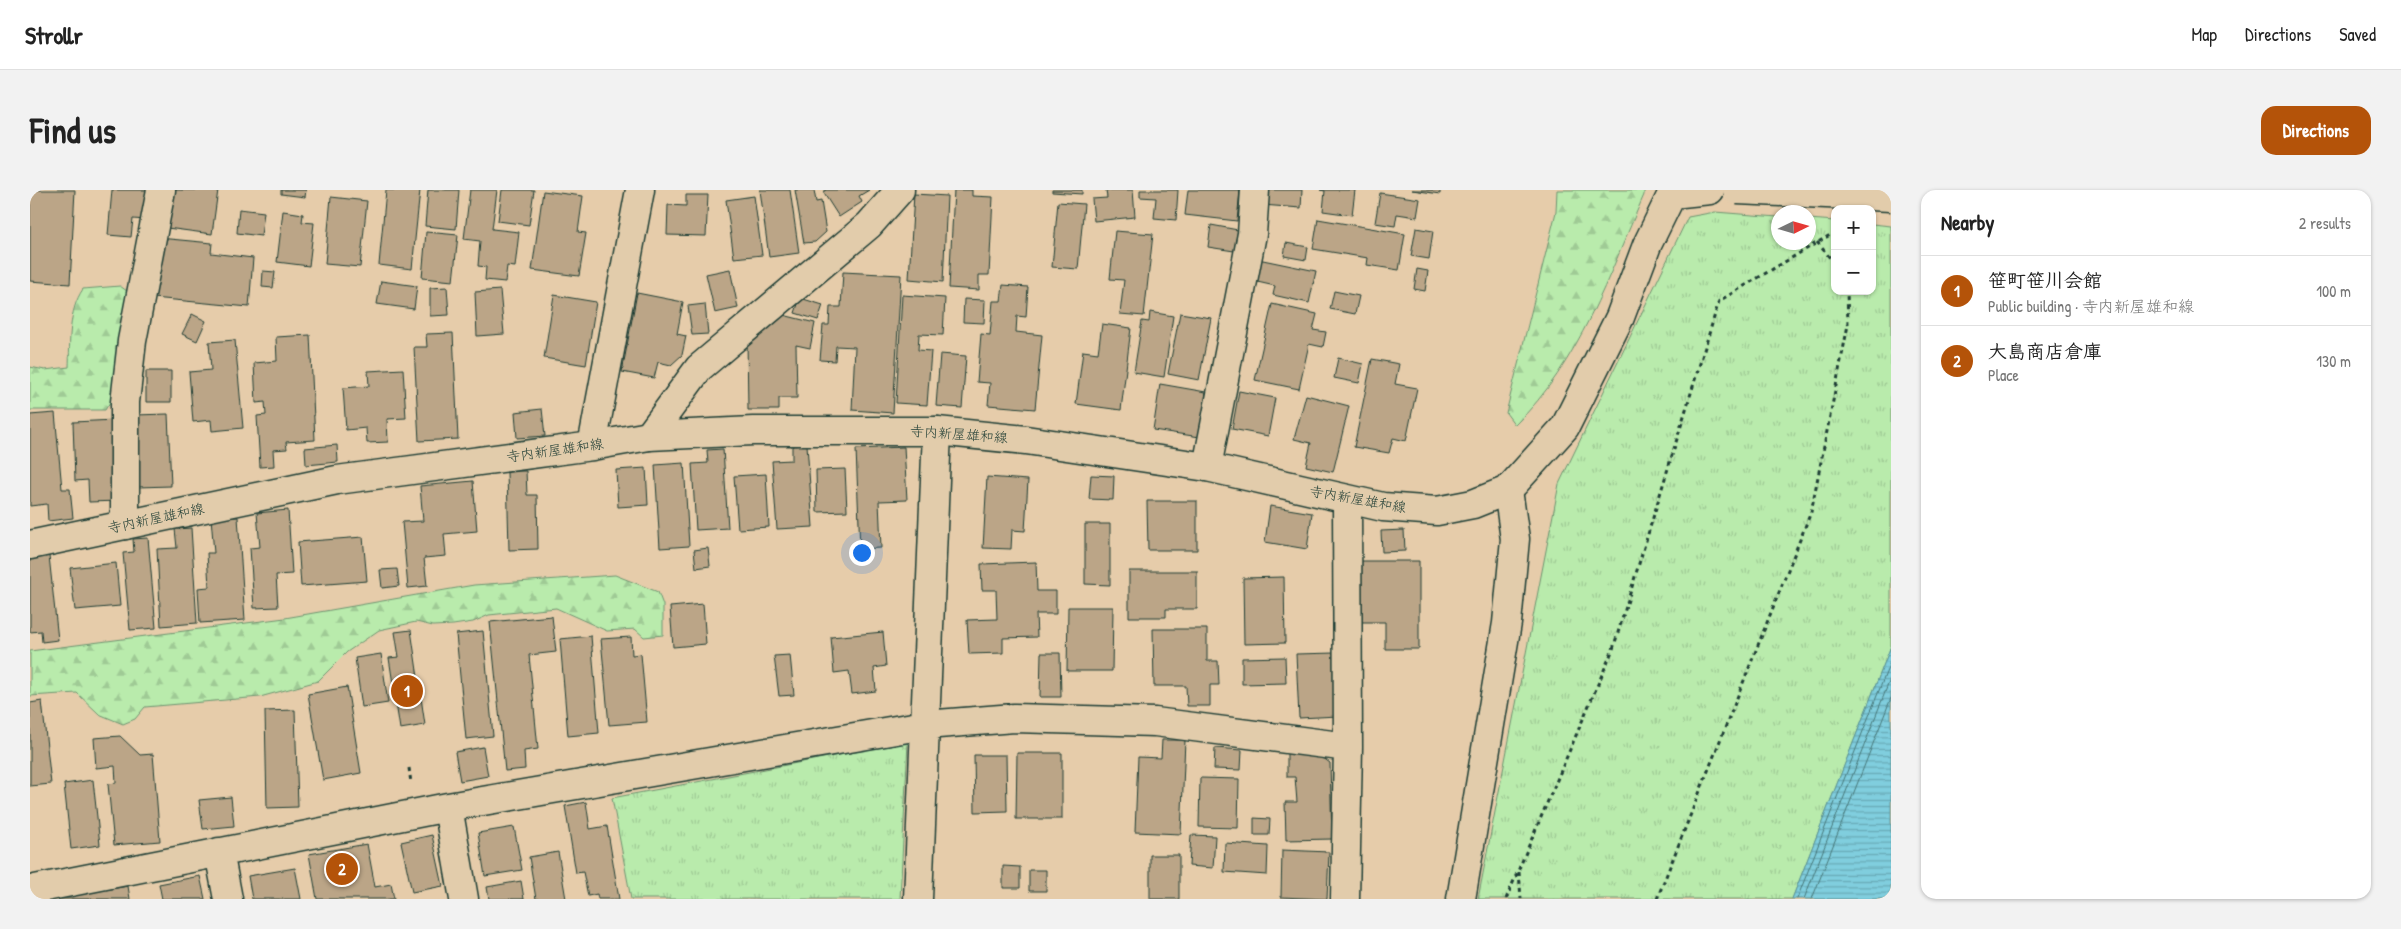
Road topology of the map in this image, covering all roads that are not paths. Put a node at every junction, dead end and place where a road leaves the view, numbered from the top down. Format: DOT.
graph roads {
  1 [pos="161,190"];
  2 [pos="640,190"];
  3 [pos="900,190"];
  4 [pos="1255,190"];
  5 [pos="1710,190"];
  6 [pos="1737,190"];
  7 [pos="1672,192"];
  8 [pos="1891,197"];
  9 [pos="937,431"];
  10 [pos="649,436"];
  11 [pos="592,446"];
  12 [pos="1206,467"];
  13 [pos="1508,490"];
  14 [pos="1347,500"];
  15 [pos="125,525"];
  16 [pos="30,545"];
  17 [pos="925,725"];
  18 [pos="1348,747"];
  19 [pos="448,808"];
  20 [pos="219,852"];
  21 [pos="30,890"];
  22 [pos="228,899"];
  23 [pos="464,899"];
  24 [pos="918,899"];
  25 [pos="1345,899"];
  26 [pos="1461,899"];
  1 -- 15 [label="street"];
  2 -- 11 [label="street"];
  3 -- 10 [label="street"];
  4 -- 12 [label="street"];
  5 -- 7 [label="street, 寺内新屋雄和線"];
  6 -- 8 [label="street, bridge"];
  7 -- 13 [label="street, 寺内新屋雄和線"];
  9 -- 10 [label="street, 寺内新屋雄和線"];
  9 -- 12 [label="street, 寺内新屋雄和線"];
  9 -- 17 [label="street"];
  10 -- 11 [label="street, 寺内新屋雄和線"];
  11 -- 15 [label="street, 寺内新屋雄和線"];
  12 -- 14 [label="street, 寺内新屋雄和線"];
  13 -- 14 [label="street, 寺内新屋雄和線"];
  13 -- 26 [label="street"];
  14 -- 18 [label="street"];
  15 -- 16 [label="street, 寺内新屋雄和線"];
  17 -- 18 [label="street"];
  17 -- 19 [label="street"];
  17 -- 24 [label="street"];
  18 -- 25 [label="street"];
  19 -- 20 [label="street"];
  19 -- 23 [label="street"];
  20 -- 21 [label="street"];
  20 -- 22 [label="street"];
}
